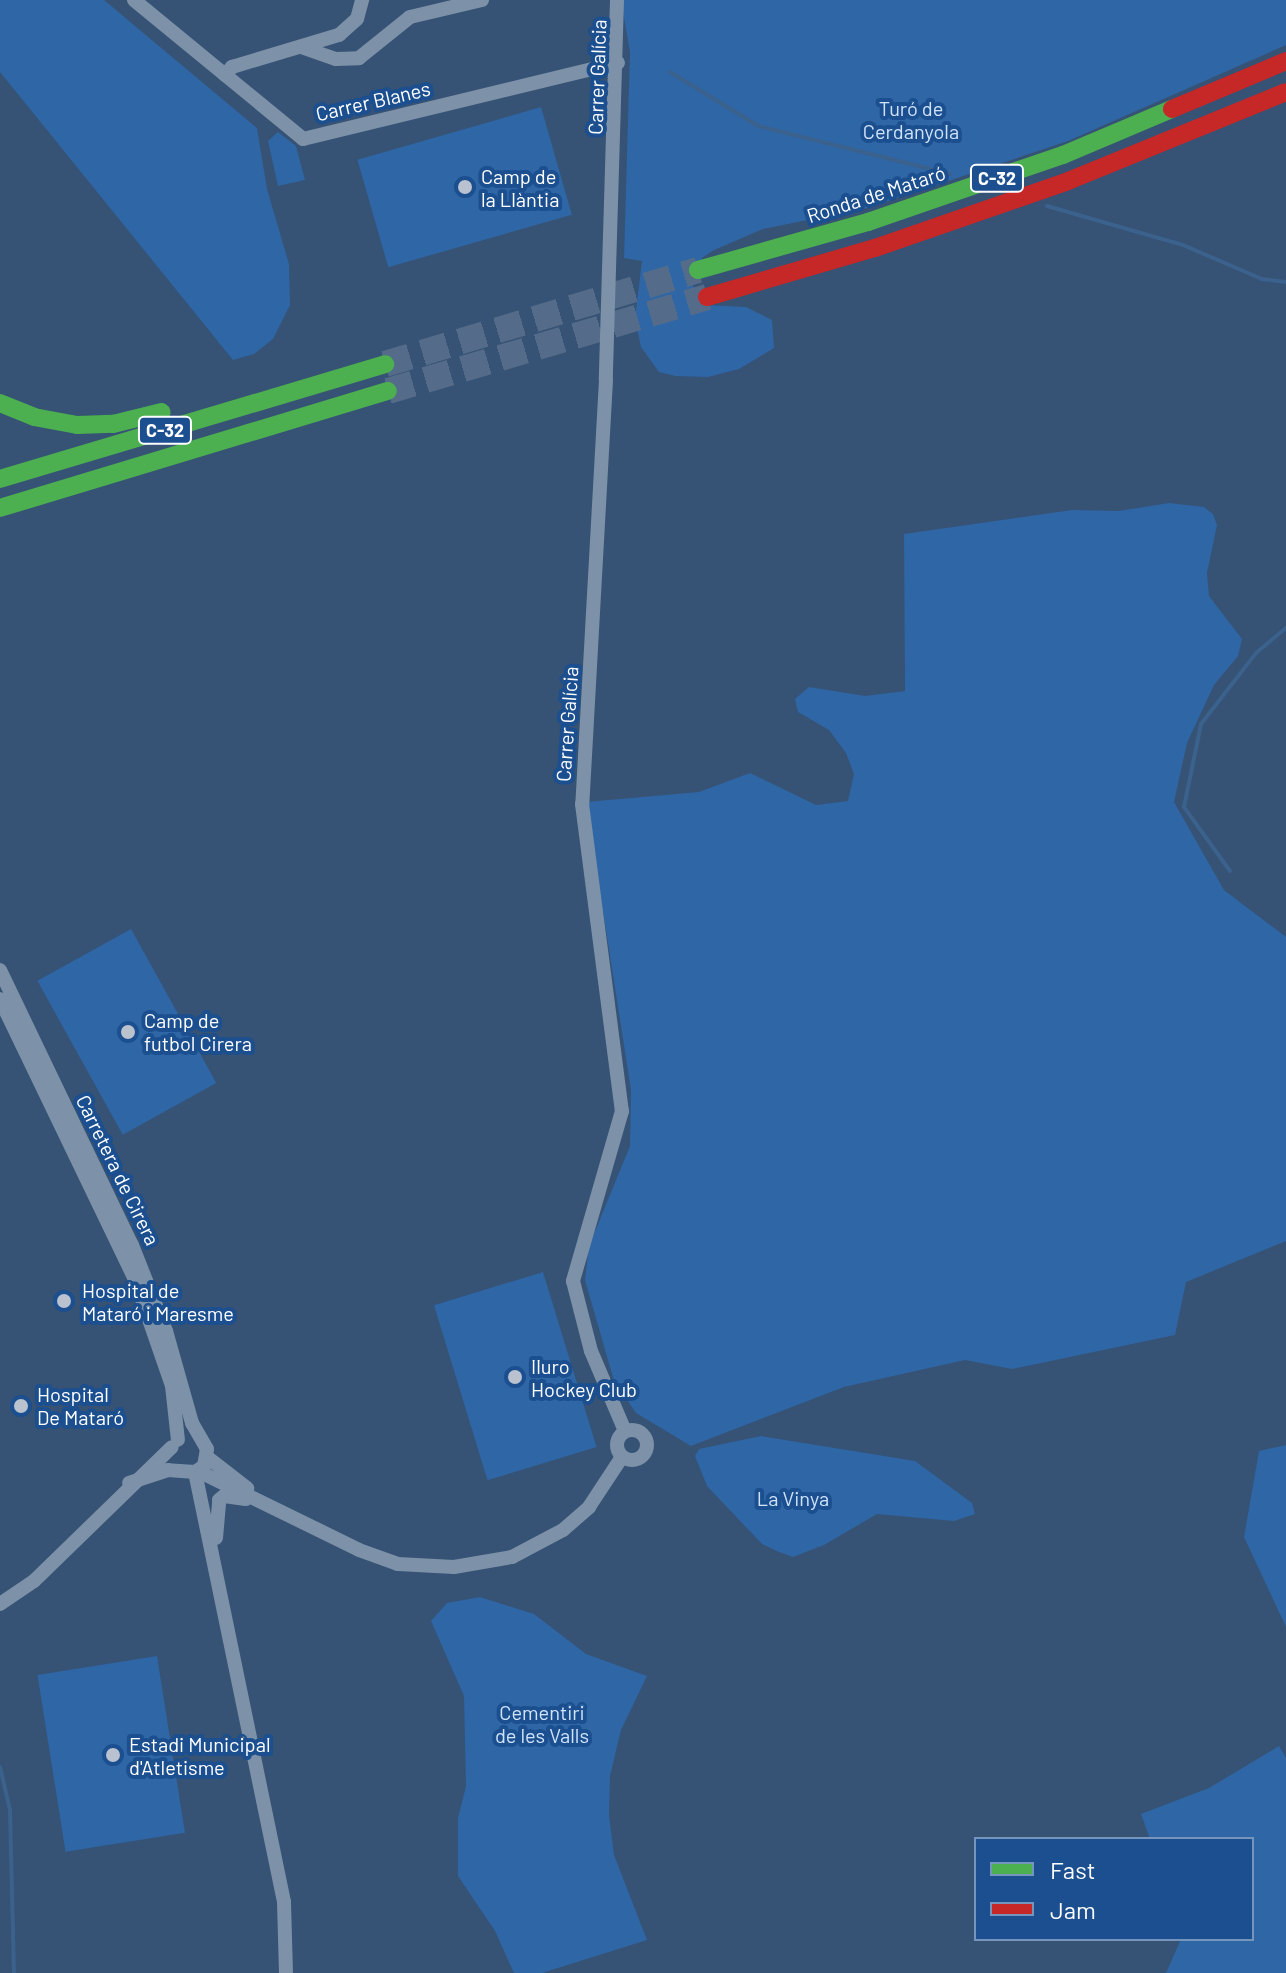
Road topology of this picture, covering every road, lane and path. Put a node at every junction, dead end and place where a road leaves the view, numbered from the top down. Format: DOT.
graph roads {
  1 [pos="134,0"];
  2 [pos="362,0"];
  3 [pos="482,0"];
  4 [pos="615,2"];
  5 [pos="436,5"];
  6 [pos="301,47"];
  7 [pos="1286,61"];
  8 [pos="618,63"];
  9 [pos="225,75"];
  10 [pos="1286,92"];
  11 [pos="698,270"];
  12 [pos="707,297"];
  13 [pos="385,364"];
  14 [pos="331,381"];
  15 [pos="388,391"];
  16 [pos="0,403"];
  17 [pos="292,421"];
  18 [pos="0,479"];
  19 [pos="0,508"];
  20 [pos="0,524"];
  21 [pos="0,970"];
  22 [pos="0,999"];
  23 [pos="625,1431"];
  24 [pos="199,1439"];
  25 [pos="175,1444"];
  26 [pos="207,1457"];
  27 [pos="622,1457"];
  28 [pos="179,1470"];
  29 [pos="196,1471"];
  30 [pos="129,1483"];
  31 [pos="270,1505"];
  32 [pos="218,1577"];
  33 [pos="0,1604"];
  34 [pos="286,1973"];
  1 -- 9 [label="street, Carrer Blanes"];
  2 -- 6 [label="street"];
  3 -- 5 [label="street"];
  4 -- 8 [label="street, Carrer Galícia"];
  5 -- 6 [label="street"];
  6 -- 9 [label="street"];
  7 -- 11 [label="highway, Ronda de Mataró / C-32"];
  8 -- 9 [label="street, Carrer Blanes"];
  8 -- 23 [label="street, Carrer Galícia"];
  10 -- 12 [label="highway, C-32"];
  13 -- 14 [label="highway, C-32"];
  14 -- 16 [label="highway"];
  14 -- 18 [label="highway, C-32"];
  15 -- 17 [label="highway, C-32"];
  17 -- 19 [label="highway, C-32"];
  17 -- 20 [label="highway"];
  21 -- 24 [label="street, Carretera de Cirera"];
  22 -- 25 [label="street, Carretera de Cirera"];
  23 -- 27 [label="street"];
  23 -- 27 [label="street"];
  24 -- 25 [label="street"];
  24 -- 26 [label="street"];
  25 -- 28 [label="street"];
  25 -- 30 [label="street"];
  26 -- 29 [label="street"];
  26 -- 31 [label="street"];
  27 -- 31 [label="street"];
  28 -- 29 [label="street"];
  28 -- 30 [label="street"];
  29 -- 31 [label="street"];
  29 -- 32 [label="street"];
  30 -- 33 [label="street"];
  31 -- 32 [label="street"];
  32 -- 34 [label="street"];
}
